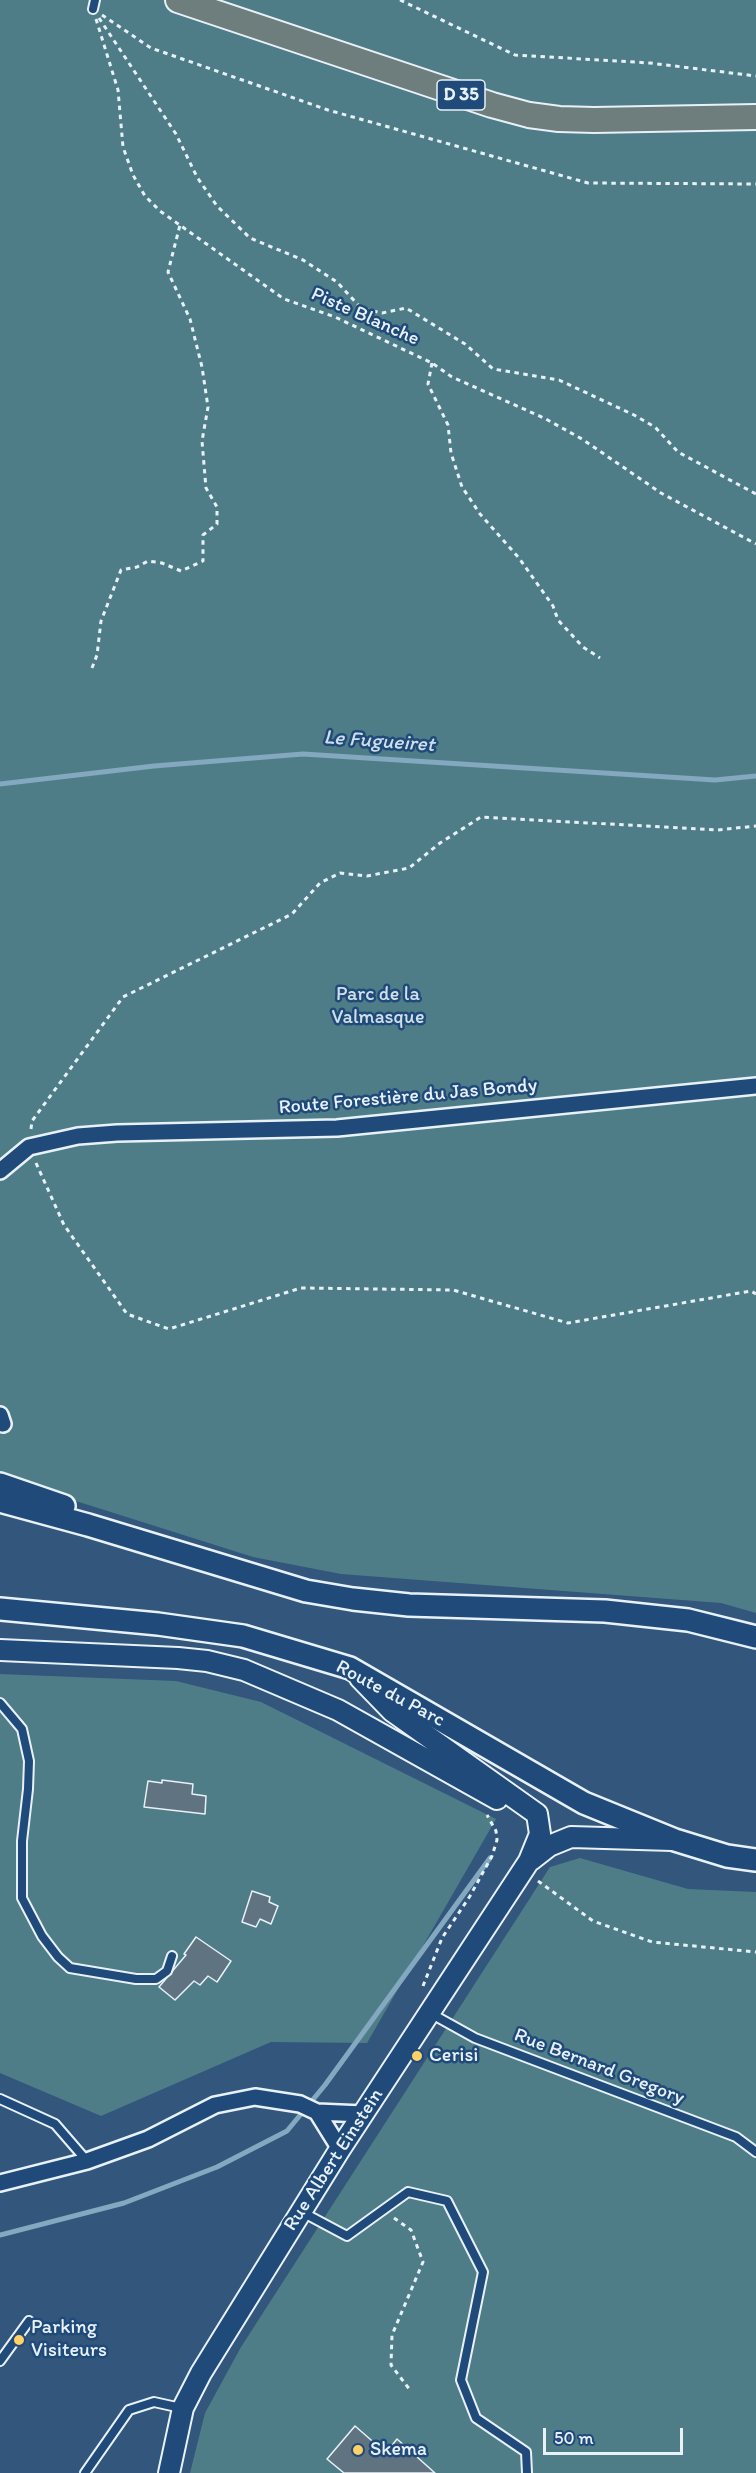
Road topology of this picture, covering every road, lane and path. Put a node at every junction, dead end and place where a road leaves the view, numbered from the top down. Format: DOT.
graph roads {
  1 [pos="178,0"];
  2 [pos="400,0"];
  3 [pos="94,4"];
  4 [pos="756,76"];
  5 [pos="756,117"];
  6 [pos="756,184"];
  7 [pos="180,225"];
  8 [pos="432,363"];
  9 [pos="756,494"];
  10 [pos="756,544"];
  11 [pos="600,658"];
  12 [pos="92,668"];
  13 [pos="756,826"];
  14 [pos="756,1086"];
  15 [pos="29,1147"];
  16 [pos="0,1171"];
  17 [pos="756,1294"];
  18 [pos="0,1485"];
  19 [pos="0,1501"];
  20 [pos="129,1538"];
  21 [pos="0,1609"];
  22 [pos="756,1637"];
  23 [pos="0,1650"];
  24 [pos="350,1668"];
  25 [pos="0,1703"];
  26 [pos="485,1814"];
  27 [pos="675,1840"];
  28 [pos="756,1860"];
  29 [pos="525,1866"];
  30 [pos="756,1952"];
  31 [pos="172,1956"];
  32 [pos="421,1990"];
  33 [pos="429,2013"];
  34 [pos="0,2099"];
  35 [pos="317,2112"];
  36 [pos="363,2114"];
  37 [pos="340,2149"];
  38 [pos="756,2152"];
  39 [pos="87,2161"];
  40 [pos="0,2183"];
  41 [pos="383,2210"];
  42 [pos="301,2212"];
  43 [pos="29,2321"];
  44 [pos="0,2361"];
  45 [pos="411,2390"];
  46 [pos="183,2408"];
  47 [pos="85,2473"];
  48 [pos="169,2473"];
  49 [pos="526,2473"];
  1 -- 5 [label="main road, D 35"];
  2 -- 4 [label="path"];
  3 -- 6 [label="path"];
  3 -- 7 [label="path, Piste Blanche"];
  3 -- 9 [label="path"];
  7 -- 8 [label="path, Piste Blanche"];
  7 -- 12 [label="path"];
  8 -- 10 [label="path, Piste Blanche"];
  8 -- 11 [label="path"];
  13 -- 15 [label="path"];
  14 -- 15 [label="street, Route Forestière du Jas Bondy"];
  15 -- 16 [label="street, Route Forestière du Jas Bondy"];
  15 -- 17 [label="path"];
  18 -- 20 [label="main road"];
  19 -- 20 [label="main road"];
  20 -- 22 [label="main road"];
  21 -- 24 [label="main road, Route du Parc"];
  23 -- 29 [label="street, Route du Parc"];
  24 -- 27 [label="main road, Route du Parc"];
  24 -- 29 [label="street"];
  25 -- 31 [label="lane"];
  26 -- 32 [label="path"];
  27 -- 28 [label="main road, Route du Parc"];
  27 -- 29 [label="street"];
  29 -- 30 [label="path"];
  29 -- 33 [label="street, Rue Albert Einstein"];
  33 -- 36 [label="street, Rue Albert Einstein"];
  33 -- 38 [label="lane, Rue Bernard Gregory"];
  34 -- 39 [label="lane"];
  35 -- 36 [label="street"];
  35 -- 37 [label="street"];
  35 -- 39 [label="street"];
  36 -- 37 [label="street, Rue Albert Einstein"];
  37 -- 42 [label="street, Rue Albert Einstein"];
  39 -- 40 [label="street"];
  41 -- 42 [label="lane"];
  41 -- 45 [label="path"];
  41 -- 49 [label="lane"];
  42 -- 46 [label="street, Rue Albert Einstein"];
  43 -- 44 [label="lane"];
  46 -- 47 [label="lane"];
  46 -- 48 [label="street, Rue Albert Einstein"];
}
